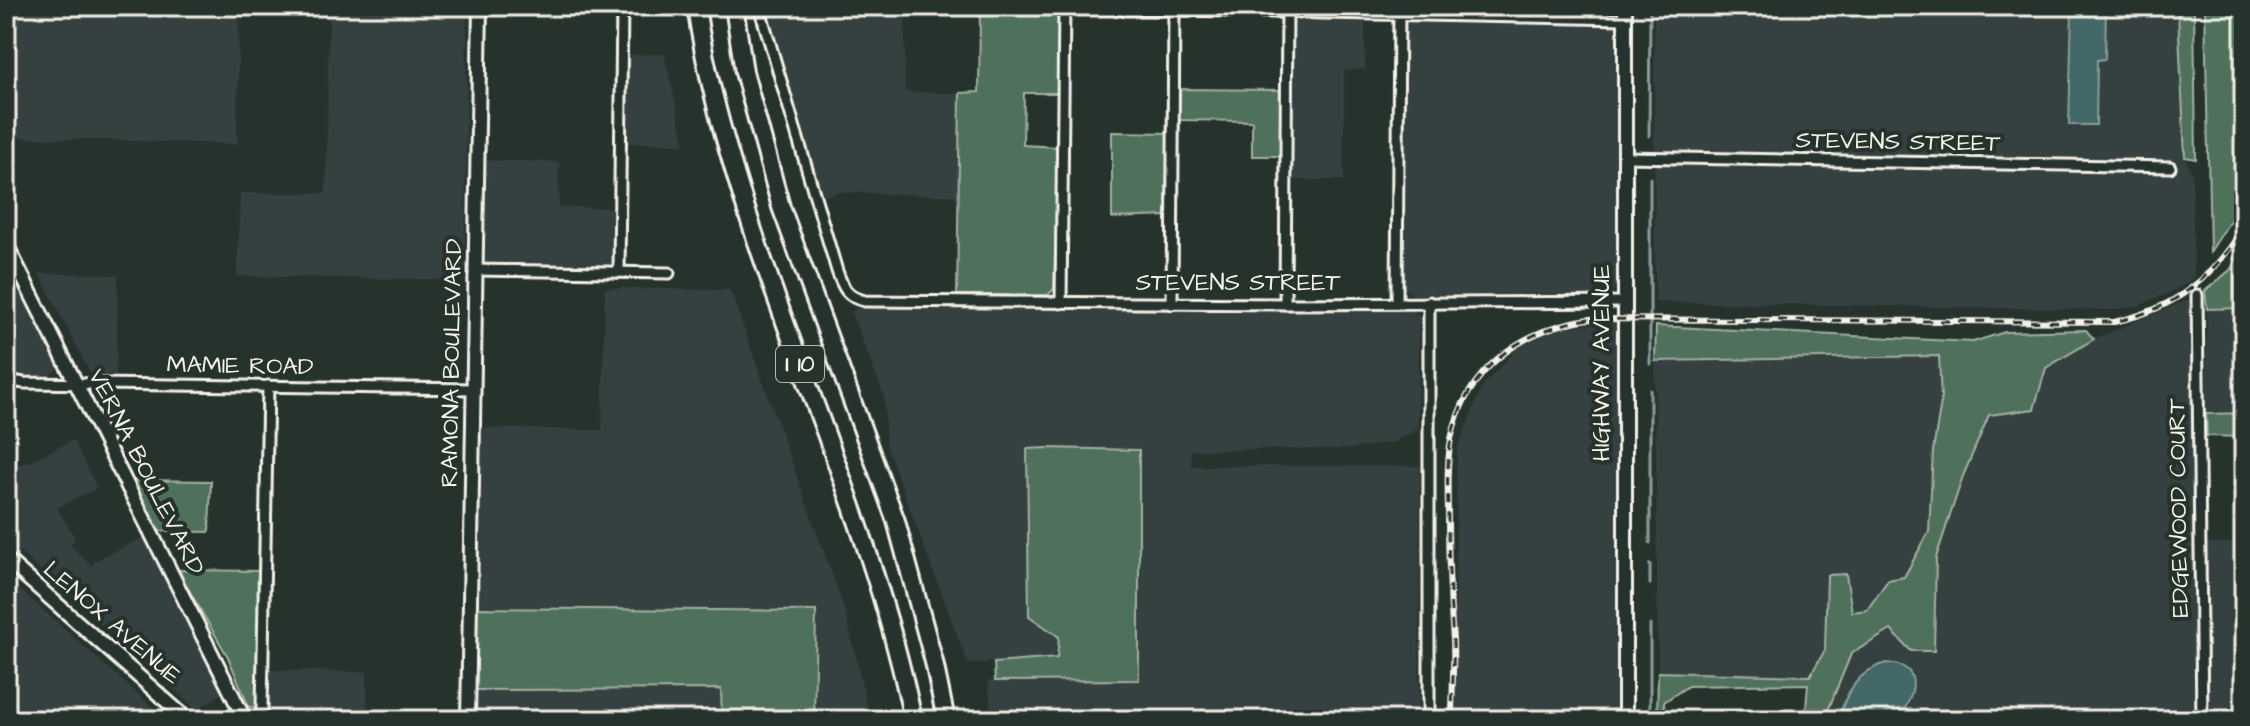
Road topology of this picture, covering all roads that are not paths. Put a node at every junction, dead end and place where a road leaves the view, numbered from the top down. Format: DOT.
graph roads {
  1 [pos="480,6"];
  2 [pos="622,6"];
  3 [pos="696,6"];
  4 [pos="734,6"];
  5 [pos="759,6"];
  6 [pos="982,6"];
  7 [pos="1510,6"];
  8 [pos="1064,7"];
  9 [pos="1174,8"];
  10 [pos="1286,9"];
  11 [pos="1399,10"];
  12 [pos="1625,12"];
  13 [pos="1510,17"];
  14 [pos="1625,157"];
  15 [pos="2170,167"];
  16 [pos="6,244"];
  17 [pos="476,270"];
  18 [pos="619,272"];
  19 [pos="669,273"];
  20 [pos="2197,295"];
  21 [pos="1397,302"];
  22 [pos="1429,302"];
  23 [pos="1624,302"];
  24 [pos="1061,303"];
  25 [pos="1172,304"];
  26 [pos="1285,304"];
  27 [pos="6,380"];
  28 [pos="76,383"];
  29 [pos="268,386"];
  30 [pos="474,389"];
  31 [pos="6,559"];
  32 [pos="188,720"];
  33 [pos="245,720"];
  34 [pos="259,720"];
  35 [pos="468,720"];
  36 [pos="913,720"];
  37 [pos="946,720"];
  38 [pos="1429,720"];
  39 [pos="1625,720"];
  40 [pos="2202,720"];
  1 -- 17 [label="street, RAMONA BOULEVARD"];
  2 -- 18 [label="street"];
  3 -- 36 [label="highway, I 10"];
  4 -- 37 [label="highway, I 10"];
  5 -- 24 [label="street, STEVENS STREET"];
  6 -- 8 [label="street"];
  7 -- 13 [label="street"];
  8 -- 9 [label="street"];
  8 -- 24 [label="street"];
  9 -- 10 [label="street"];
  9 -- 25 [label="street"];
  10 -- 11 [label="street"];
  10 -- 26 [label="street"];
  11 -- 13 [label="street"];
  11 -- 21 [label="street"];
  12 -- 13 [label="street"];
  12 -- 14 [label="street, HIGHWAY AVENUE"];
  14 -- 15 [label="street, STEVENS STREET"];
  14 -- 23 [label="street, HIGHWAY AVENUE"];
  16 -- 28 [label="street, VERNA BOULEVARD"];
  17 -- 18 [label="street"];
  17 -- 30 [label="street, RAMONA BOULEVARD"];
  18 -- 19 [label="street"];
  20 -- 40 [label="street, EDGEWOOD COURT"];
  21 -- 22 [label="street, STEVENS STREET"];
  21 -- 26 [label="street, STEVENS STREET"];
  22 -- 23 [label="street, STEVENS STREET"];
  22 -- 38 [label="street"];
  23 -- 39 [label="street, HIGHWAY AVENUE"];
  24 -- 25 [label="street, STEVENS STREET"];
  25 -- 26 [label="street, STEVENS STREET"];
  27 -- 28 [label="street, MAMIE ROAD"];
  28 -- 29 [label="street, MAMIE ROAD"];
  28 -- 33 [label="street, VERNA BOULEVARD"];
  29 -- 30 [label="street, MAMIE ROAD"];
  29 -- 34 [label="street"];
  30 -- 35 [label="street, RAMONA BOULEVARD"];
  31 -- 32 [label="street, LENOX AVENUE"];
}
